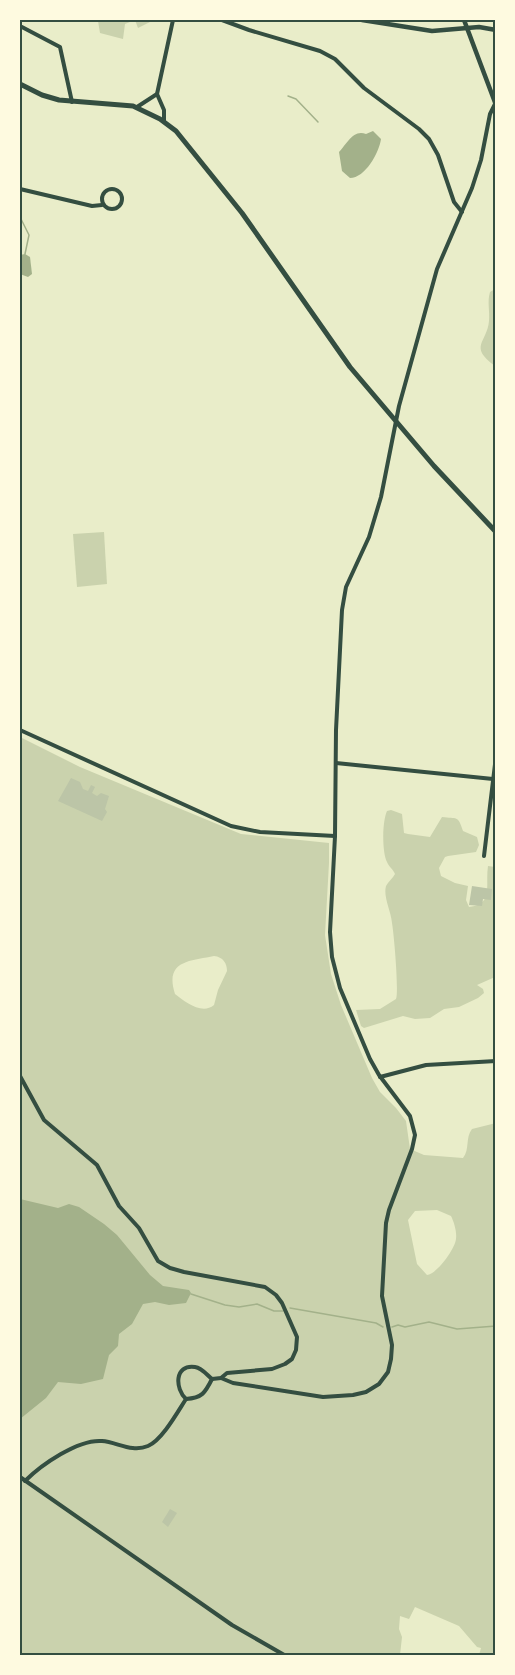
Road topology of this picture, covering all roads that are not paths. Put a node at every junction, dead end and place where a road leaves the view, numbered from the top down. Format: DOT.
graph roads {
  1 [pos="174,20"];
  2 [pos="222,20"];
  3 [pos="362,20"];
  4 [pos="464,20"];
  5 [pos="20,26"];
  6 [pos="466,28"];
  7 [pos="495,30"];
  8 [pos="20,84"];
  9 [pos="157,94"];
  10 [pos="72,102"];
  11 [pos="495,105"];
  12 [pos="137,107"];
  13 [pos="164,121"];
  14 [pos="20,189"];
  15 [pos="102,204"];
  16 [pos="462,212"];
  17 [pos="395,421"];
  18 [pos="495,532"];
  19 [pos="20,730"];
  20 [pos="495,756"];
  21 [pos="336,763"];
  22 [pos="493,779"];
  23 [pos="335,836"];
  24 [pos="484,856"];
  25 [pos="495,1061"];
  26 [pos="20,1076"];
  27 [pos="380,1077"];
  28 [pos="221,1378"];
  29 [pos="212,1379"];
  30 [pos="186,1400"];
  31 [pos="20,1477"];
  32 [pos="25,1481"];
  33 [pos="286,1656"];
  1 -- 9 [label="street"];
  2 -- 16 [label="street"];
  3 -- 6 [label="street"];
  4 -- 6 [label="street"];
  5 -- 10 [label="street"];
  6 -- 7 [label="street"];
  6 -- 11 [label="street"];
  8 -- 10 [label="main road"];
  9 -- 12 [label="street"];
  9 -- 13 [label="street"];
  10 -- 12 [label="main road"];
  11 -- 16 [label="street"];
  12 -- 13 [label="main road"];
  13 -- 17 [label="main road"];
  14 -- 15 [label="street"];
  15 -- 15 [label="street"];
  16 -- 17 [label="street"];
  17 -- 18 [label="main road"];
  17 -- 21 [label="street"];
  19 -- 23 [label="street"];
  20 -- 22 [label="street"];
  21 -- 22 [label="street"];
  21 -- 23 [label="street"];
  22 -- 24 [label="street"];
  23 -- 27 [label="street"];
  25 -- 27 [label="street"];
  26 -- 28 [label="street"];
  27 -- 28 [label="street"];
  28 -- 29 [label="street"];
  29 -- 30 [label="street"];
  29 -- 30 [label="street"];
  30 -- 32 [label="street"];
  31 -- 32 [label="street"];
  32 -- 33 [label="street"];
}
